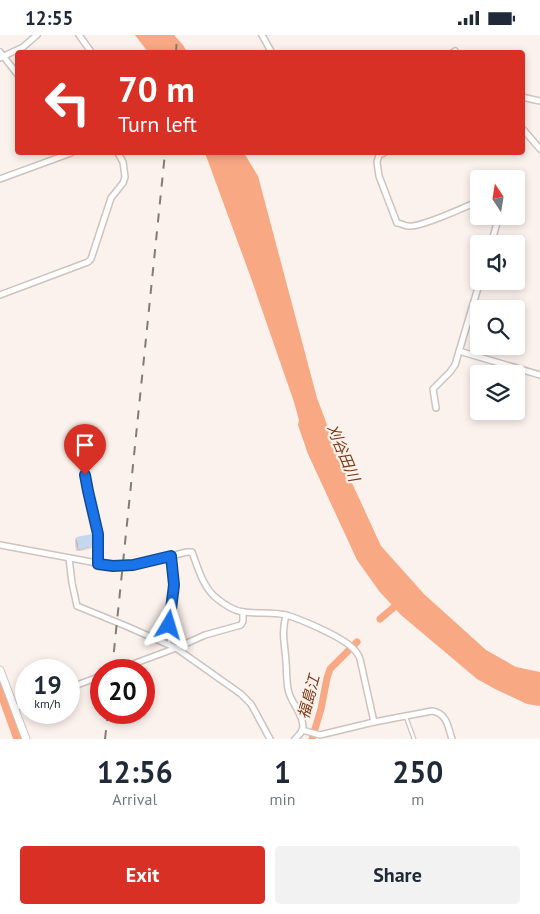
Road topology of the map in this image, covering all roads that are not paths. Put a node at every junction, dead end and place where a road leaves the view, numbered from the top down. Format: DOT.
graph roads {
  1 [pos="37,35"];
  2 [pos="79,35"];
  3 [pos="262,35"];
  4 [pos="90,50"];
  5 [pos="270,50"];
  6 [pos="1,56"];
  7 [pos="15,72"];
  8 [pos="525,98"];
  9 [pos="540,101"];
  10 [pos="525,132"];
  11 [pos="540,149"];
  12 [pos="66,155"];
  13 [pos="119,155"];
  14 [pos="377,155"];
  15 [pos="0,179"];
  16 [pos="470,205"];
  17 [pos="477,290"];
  18 [pos="0,295"];
  19 [pos="459,351"];
  20 [pos="540,375"];
  21 [pos="436,408"];
  22 [pos="80,447"];
  23 [pos="0,545"];
  24 [pos="171,556"];
  25 [pos="69,558"];
  26 [pos="98,564"];
  27 [pos="243,612"];
  28 [pos="286,615"];
  29 [pos="169,645"];
  30 [pos="176,648"];
  31 [pos="146,659"];
  32 [pos="0,670"];
  33 [pos="15,708"];
  34 [pos="405,716"];
  35 [pos="374,721"];
  36 [pos="21,724"];
  37 [pos="305,731"];
  38 [pos="26,739"];
  39 [pos="270,739"];
  40 [pos="295,739"];
  41 [pos="414,739"];
  42 [pos="452,739"];
  1 -- 6 [label="street"];
  2 -- 4 [label="street"];
  3 -- 5 [label="street"];
  6 -- 7 [label="street"];
  8 -- 9 [label="street"];
  10 -- 11 [label="street"];
  12 -- 15 [label="street"];
  13 -- 18 [label="street"];
  14 -- 16 [label="street"];
  17 -- 19 [label="street"];
  19 -- 20 [label="street"];
  19 -- 21 [label="street"];
  22 -- 26 [label="street"];
  23 -- 25 [label="street"];
  24 -- 26 [label="street"];
  24 -- 27 [label="street"];
  24 -- 29 [label="lane"];
  25 -- 26 [label="street"];
  25 -- 29 [label="street"];
  27 -- 28 [label="street"];
  27 -- 30 [label="street"];
  28 -- 35 [label="street"];
  28 -- 37 [label="street"];
  29 -- 30 [label="street"];
  30 -- 31 [label="street"];
  30 -- 39 [label="street"];
  32 -- 33 [label="main road"];
  34 -- 35 [label="street"];
  34 -- 41 [label="lane"];
  34 -- 42 [label="street"];
  35 -- 37 [label="street"];
  36 -- 38 [label="main road"];
  37 -- 40 [label="street"];
}
